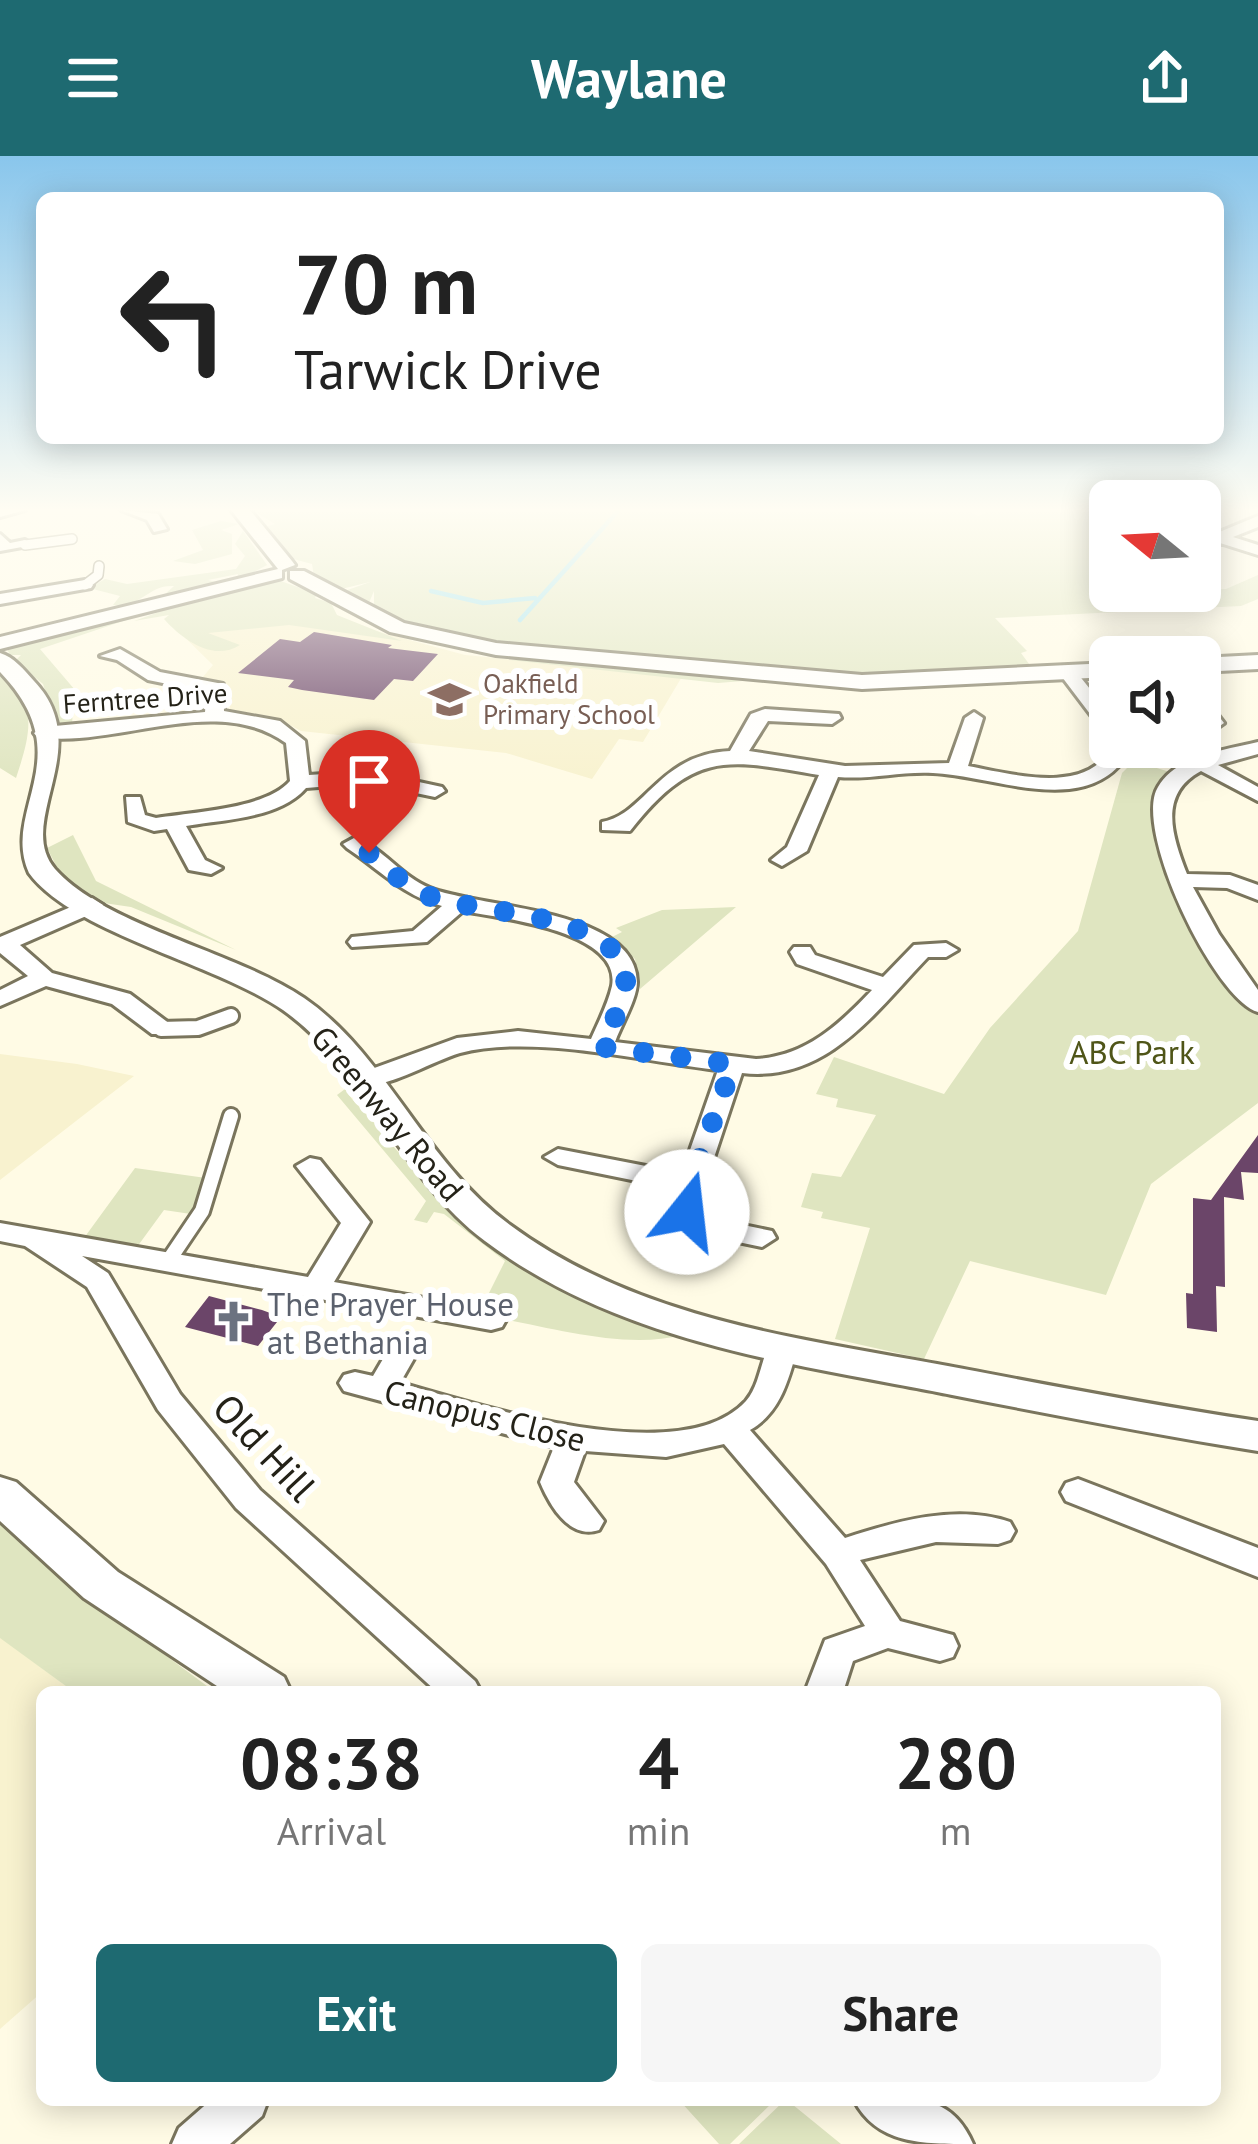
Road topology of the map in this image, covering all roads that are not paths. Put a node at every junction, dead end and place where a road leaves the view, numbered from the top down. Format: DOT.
graph roads {
  1 [pos="159,603"];
  2 [pos="347,603"];
  3 [pos="0,643"];
  4 [pos="109,656"];
  5 [pos="0,658"];
  6 [pos="1258,662"];
  7 [pos="1221,664"];
  8 [pos="1089,672"];
  9 [pos="1068,673"];
  10 [pos="1089,700"];
  11 [pos="214,716"];
  12 [pos="832,718"];
  13 [pos="974,718"];
  14 [pos="44,733"];
  15 [pos="1258,748"];
  16 [pos="736,758"];
  17 [pos="1221,759"];
  18 [pos="1109,768"];
  19 [pos="1195,768"];
  20 [pos="1209,768"];
  21 [pos="957,770"];
  22 [pos="830,771"];
  23 [pos="300,782"];
  24 [pos="435,790"];
  25 [pos="1258,795"];
  26 [pos="133,801"];
  27 [pos="174,823"];
  28 [pos="609,826"];
  29 [pos="354,844"];
  30 [pos="782,860"];
  31 [pos="211,868"];
  32 [pos="1178,880"];
  33 [pos="1258,893"];
  34 [pos="459,903"];
  35 [pos="92,905"];
  36 [pos="360,942"];
  37 [pos="3,945"];
  38 [pos="946,950"];
  39 [pos="802,952"];
  40 [pos="44,978"];
  41 [pos="885,986"];
  42 [pos="0,999"];
  43 [pos="1258,1005"];
  44 [pos="231,1016"];
  45 [pos="139,1022"];
  46 [pos="601,1047"];
  47 [pos="732,1064"];
  48 [pos="364,1080"];
  49 [pos="231,1116"];
  50 [pos="558,1157"];
  51 [pos="310,1166"];
  52 [pos="691,1183"];
  53 [pos="0,1232"];
  54 [pos="762,1238"];
  55 [pos="35,1239"];
  56 [pos="133,1254"];
  57 [pos="169,1260"];
  58 [pos="98,1280"];
  59 [pos="317,1286"];
  60 [pos="491,1320"];
  61 [pos="782,1349"];
  62 [pos="401,1355"];
  63 [pos="729,1428"];
  64 [pos="1258,1436"];
  65 [pos="573,1439"];
  66 [pos="1078,1492"];
  67 [pos="0,1494"];
  68 [pos="587,1521"];
  69 [pos="998,1531"];
  70 [pos="838,1554"];
  71 [pos="1258,1563"];
  72 [pos="888,1633"];
  73 [pos="940,1646"];
  74 [pos="257,1686"];
  75 [pos="455,1686"];
  76 [pos="826,1686"];
  77 [pos="239,2106"];
  78 [pos="892,2106"];
  79 [pos="196,2144"];
  80 [pos="942,2144"];
  1 -- 3 [label="street"];
  2 -- 9 [label="street"];
  4 -- 11 [label="street"];
  5 -- 14 [label="street"];
  6 -- 7 [label="street"];
  8 -- 9 [label="street"];
  9 -- 10 [label="street"];
  11 -- 14 [label="street, Ferntree Drive"];
  11 -- 23 [label="street, Ferntree Drive"];
  12 -- 16 [label="street"];
  13 -- 21 [label="street"];
  14 -- 35 [label="street, Greenway Road"];
  15 -- 17 [label="street"];
  16 -- 22 [label="street"];
  16 -- 28 [label="street"];
  18 -- 21 [label="street"];
  19 -- 32 [label="street"];
  20 -- 25 [label="street"];
  21 -- 22 [label="street"];
  22 -- 30 [label="street"];
  23 -- 24 [label="street"];
  23 -- 27 [label="street"];
  26 -- 27 [label="street"];
  27 -- 31 [label="street"];
  29 -- 34 [label="street"];
  32 -- 33 [label="street"];
  32 -- 43 [label="street"];
  34 -- 36 [label="street"];
  34 -- 46 [label="street"];
  35 -- 37 [label="street"];
  35 -- 48 [label="street, Greenway Road"];
  37 -- 40 [label="street"];
  38 -- 41 [label="street"];
  39 -- 41 [label="street"];
  40 -- 42 [label="street"];
  40 -- 45 [label="street"];
  41 -- 47 [label="street"];
  44 -- 45 [label="lane"];
  46 -- 47 [label="street"];
  46 -- 48 [label="street"];
  47 -- 52 [label="street"];
  48 -- 61 [label="street, Greenway Road"];
  49 -- 57 [label="lane"];
  50 -- 52 [label="street"];
  51 -- 59 [label="street"];
  52 -- 54 [label="street"];
  53 -- 55 [label="street"];
  55 -- 56 [label="street"];
  55 -- 58 [label="street, Old Hill"];
  56 -- 57 [label="street"];
  56 -- 58 [label="street"];
  57 -- 59 [label="street"];
  58 -- 75 [label="street, Old Hill"];
  59 -- 60 [label="street"];
  61 -- 63 [label="street"];
  61 -- 64 [label="street, Greenway Road"];
  62 -- 65 [label="street, Canopus Close"];
  63 -- 65 [label="street, Canopus Close"];
  63 -- 70 [label="street"];
  65 -- 68 [label="street"];
  66 -- 71 [label="street"];
  67 -- 74 [label="main road"];
  69 -- 70 [label="street"];
  70 -- 72 [label="street"];
  72 -- 73 [label="street"];
  72 -- 76 [label="street"];
  77 -- 79 [label="street"];
  78 -- 80 [label="main road"];
}
